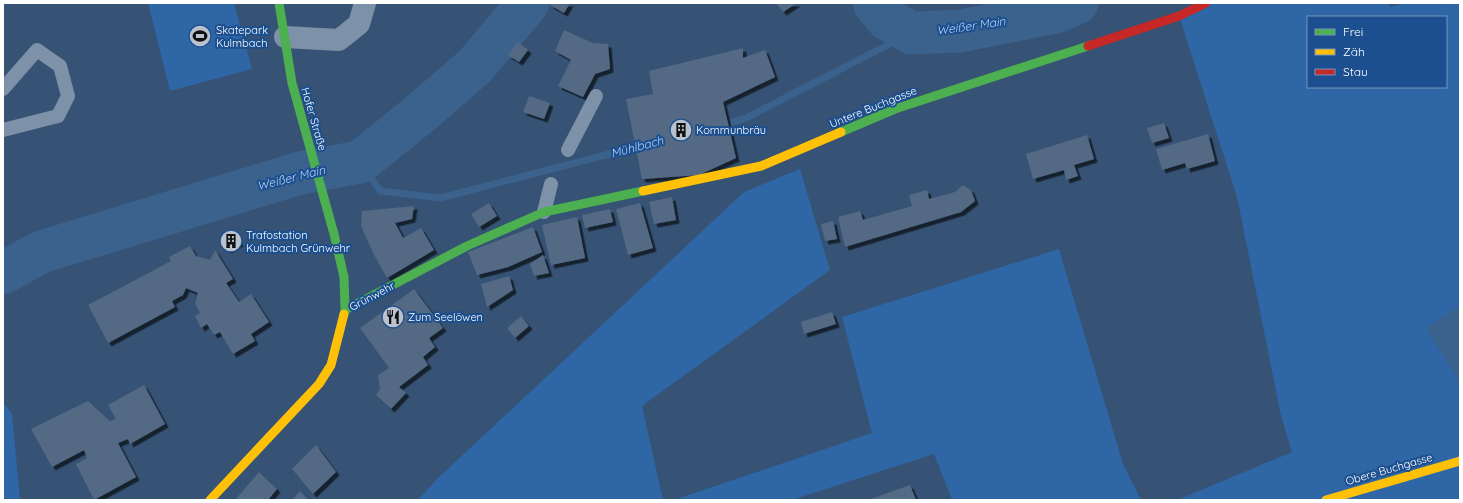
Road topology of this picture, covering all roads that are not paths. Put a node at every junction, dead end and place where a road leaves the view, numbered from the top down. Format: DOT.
graph roads {
  1 [pos="278,3"];
  2 [pos="365,3"];
  3 [pos="1206,3"];
  4 [pos="285,37"];
  5 [pos="3,89"];
  6 [pos="596,96"];
  7 [pos="3,130"];
  8 [pos="568,150"];
  9 [pos="551,184"];
  10 [pos="544,212"];
  11 [pos="345,310"];
  12 [pos="1460,461"];
  13 [pos="210,500"];
  14 [pos="1326,500"];
  1 -- 4 [label="street, Hofer Straße"];
  2 -- 4 [label="street"];
  3 -- 10 [label="street, Untere Buchgasse"];
  4 -- 11 [label="street, Hofer Straße"];
  5 -- 7 [label="lane"];
  6 -- 8 [label="lane"];
  9 -- 10 [label="lane"];
  10 -- 11 [label="street, Grünwehr"];
  11 -- 13 [label="street, Grünwehr"];
  12 -- 14 [label="street, Obere Buchgasse"];
}
